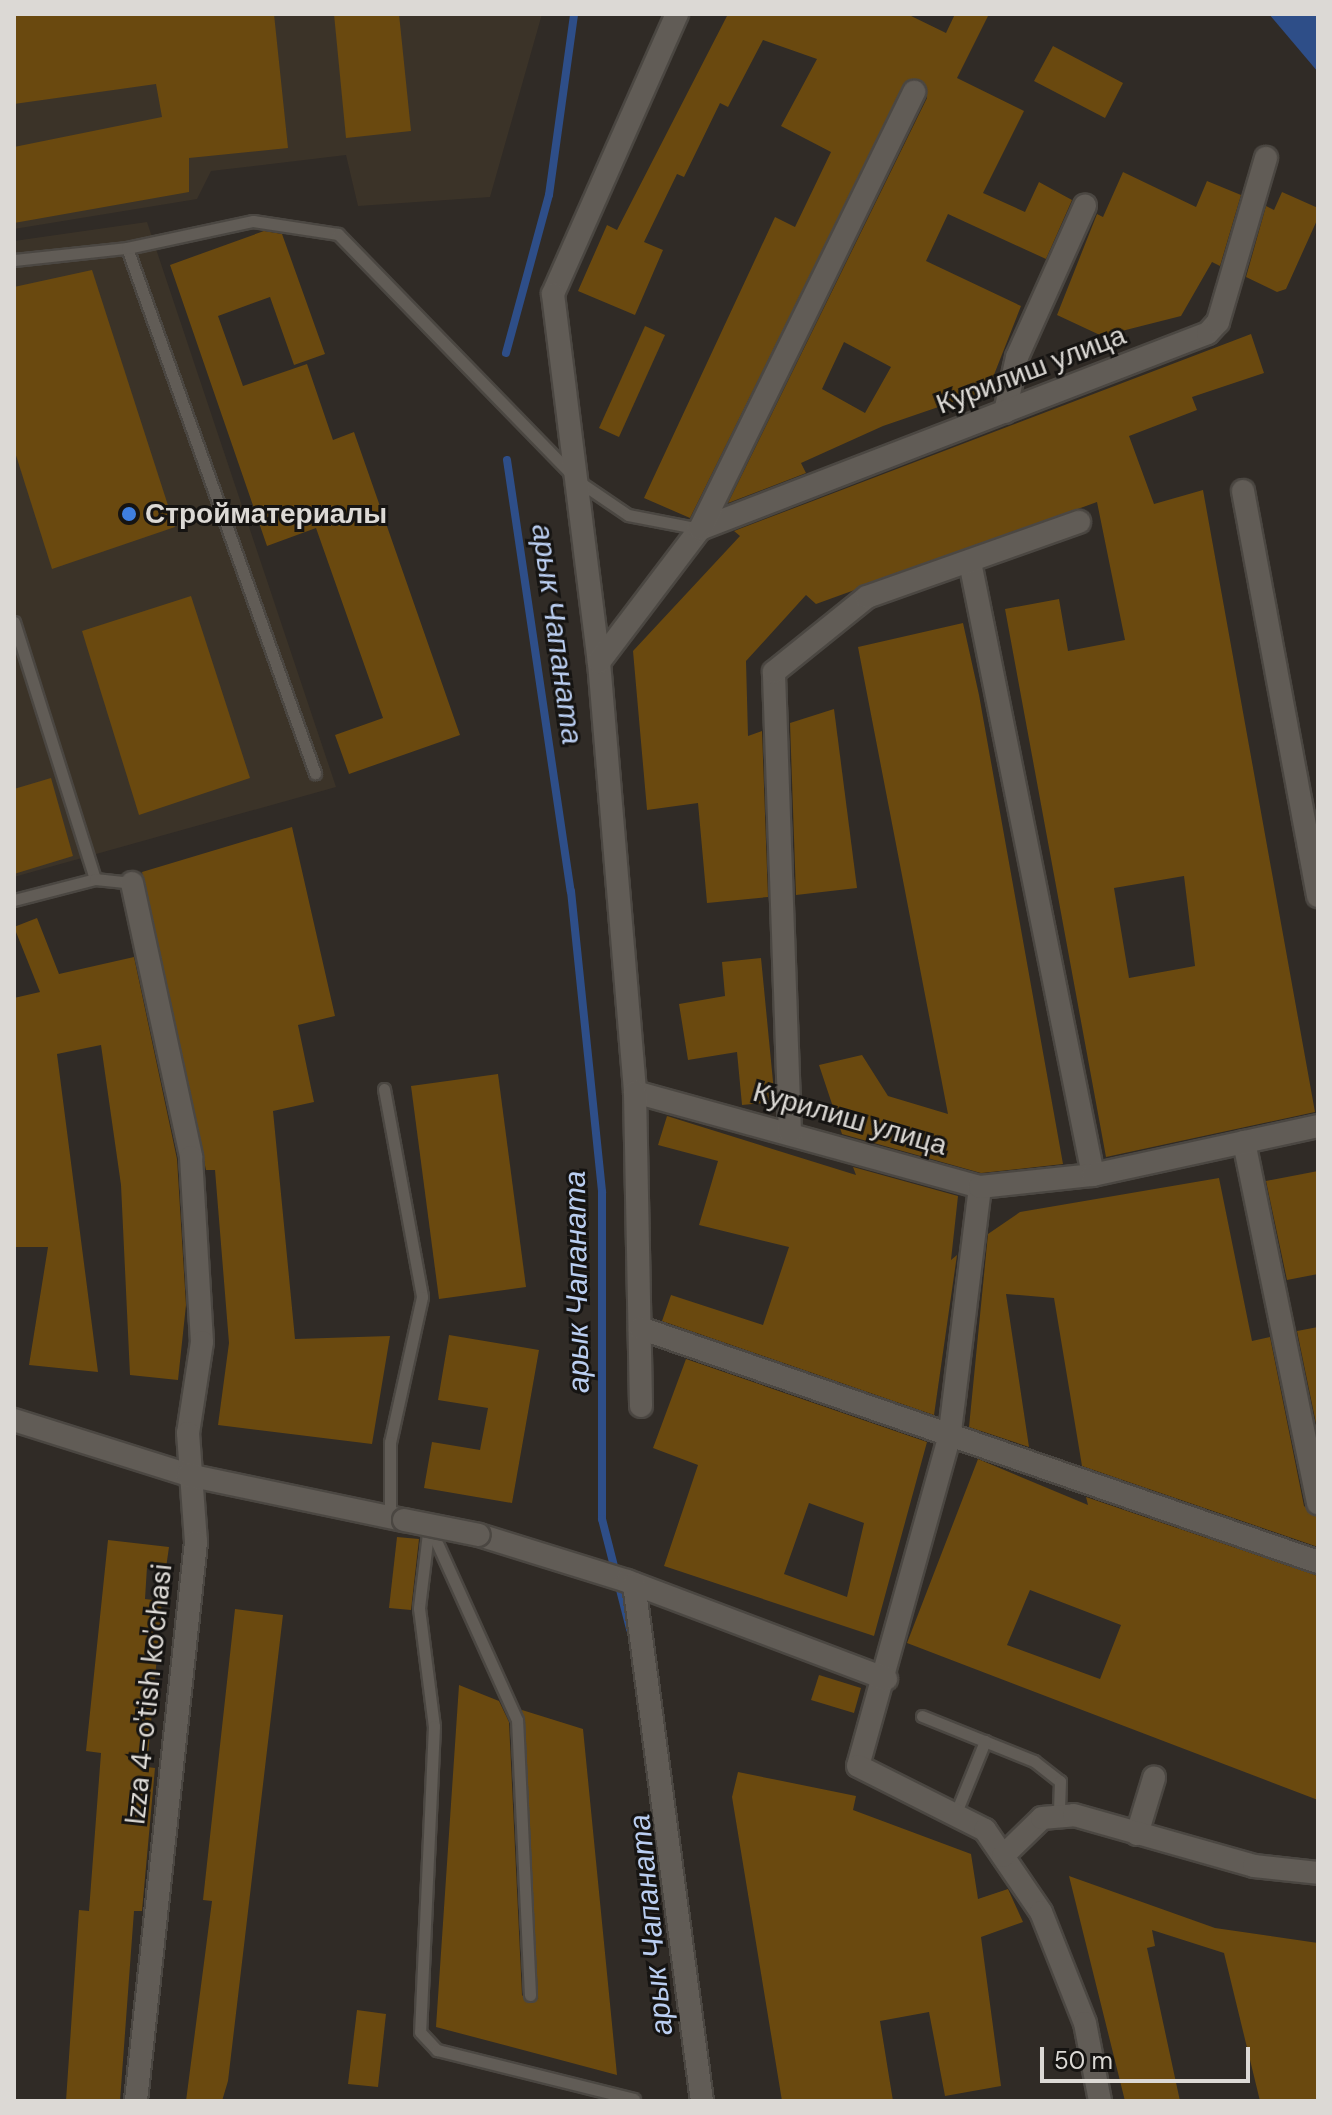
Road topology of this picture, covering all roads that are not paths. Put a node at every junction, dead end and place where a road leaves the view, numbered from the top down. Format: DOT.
graph roads {
  1 [pos="677,14"];
  2 [pos="914,92"];
  3 [pos="1266,158"];
  4 [pos="1085,206"];
  5 [pos="127,248"];
  6 [pos="14,260"];
  7 [pos="1005,412"];
  8 [pos="578,481"];
  9 [pos="1243,491"];
  10 [pos="1079,522"];
  11 [pos="700,529"];
  12 [pos="970,562"];
  13 [pos="14,622"];
  14 [pos="599,662"];
  15 [pos="315,773"];
  16 [pos="95,879"];
  17 [pos="132,883"];
  18 [pos="1318,896"];
  19 [pos="14,900"];
  20 [pos="384,1089"];
  21 [pos="635,1092"];
  22 [pos="1318,1126"];
  23 [pos="790,1133"];
  24 [pos="1244,1142"];
  25 [pos="1093,1175"];
  26 [pos="980,1187"];
  27 [pos="640,1328"];
  28 [pos="641,1406"];
  29 [pos="14,1420"];
  30 [pos="949,1438"];
  31 [pos="188,1475"];
  32 [pos="1318,1503"];
  33 [pos="397,1518"];
  34 [pos="429,1525"];
  35 [pos="1318,1562"];
  36 [pos="630,1583"];
  37 [pos="886,1679"];
  38 [pos="922,1716"];
  39 [pos="985,1741"];
  40 [pos="1154,1778"];
  41 [pos="955,1815"];
  42 [pos="1059,1816"];
  43 [pos="1137,1834"];
  44 [pos="1003,1856"];
  45 [pos="1316,1868"];
  46 [pos="530,1995"];
  47 [pos="634,2099"];
  48 [pos="136,2101"];
  49 [pos="702,2101"];
  50 [pos="1100,2101"];
  1 -- 8 [label="street"];
  2 -- 11 [label="street"];
  3 -- 7 [label="street, Курилиш улица"];
  4 -- 7 [label="street"];
  5 -- 6 [label="lane"];
  5 -- 8 [label="lane"];
  5 -- 15 [label="lane"];
  7 -- 11 [label="street, Курилиш улица"];
  8 -- 11 [label="lane"];
  8 -- 14 [label="street"];
  9 -- 18 [label="street"];
  10 -- 12 [label="street"];
  11 -- 14 [label="street"];
  12 -- 23 [label="street"];
  12 -- 25 [label="street"];
  13 -- 16 [label="lane"];
  14 -- 21 [label="street"];
  16 -- 17 [label="lane"];
  16 -- 19 [label="lane"];
  17 -- 31 [label="street, Izza 4-o'tish ko'chasi"];
  20 -- 33 [label="lane"];
  21 -- 23 [label="street, Курилиш улица"];
  21 -- 27 [label="street"];
  22 -- 24 [label="street"];
  23 -- 26 [label="street, Курилиш улица"];
  24 -- 25 [label="street"];
  24 -- 32 [label="street"];
  25 -- 26 [label="street"];
  26 -- 30 [label="street"];
  27 -- 28 [label="street"];
  27 -- 30 [label="street"];
  29 -- 31 [label="street"];
  30 -- 35 [label="street"];
  30 -- 37 [label="street"];
  31 -- 33 [label="street"];
  31 -- 48 [label="street, Izza 4-o'tish ko'chasi"];
  33 -- 34 [label="street, bridge"];
  34 -- 36 [label="street, bridge"];
  34 -- 46 [label="lane"];
  34 -- 47 [label="lane"];
  36 -- 37 [label="street"];
  36 -- 49 [label="street"];
  37 -- 41 [label="street"];
  38 -- 39 [label="lane"];
  39 -- 41 [label="lane"];
  39 -- 42 [label="lane"];
  40 -- 43 [label="street"];
  41 -- 44 [label="street"];
  42 -- 43 [label="street"];
  42 -- 44 [label="street"];
  43 -- 45 [label="street"];
  44 -- 50 [label="street"];
}
